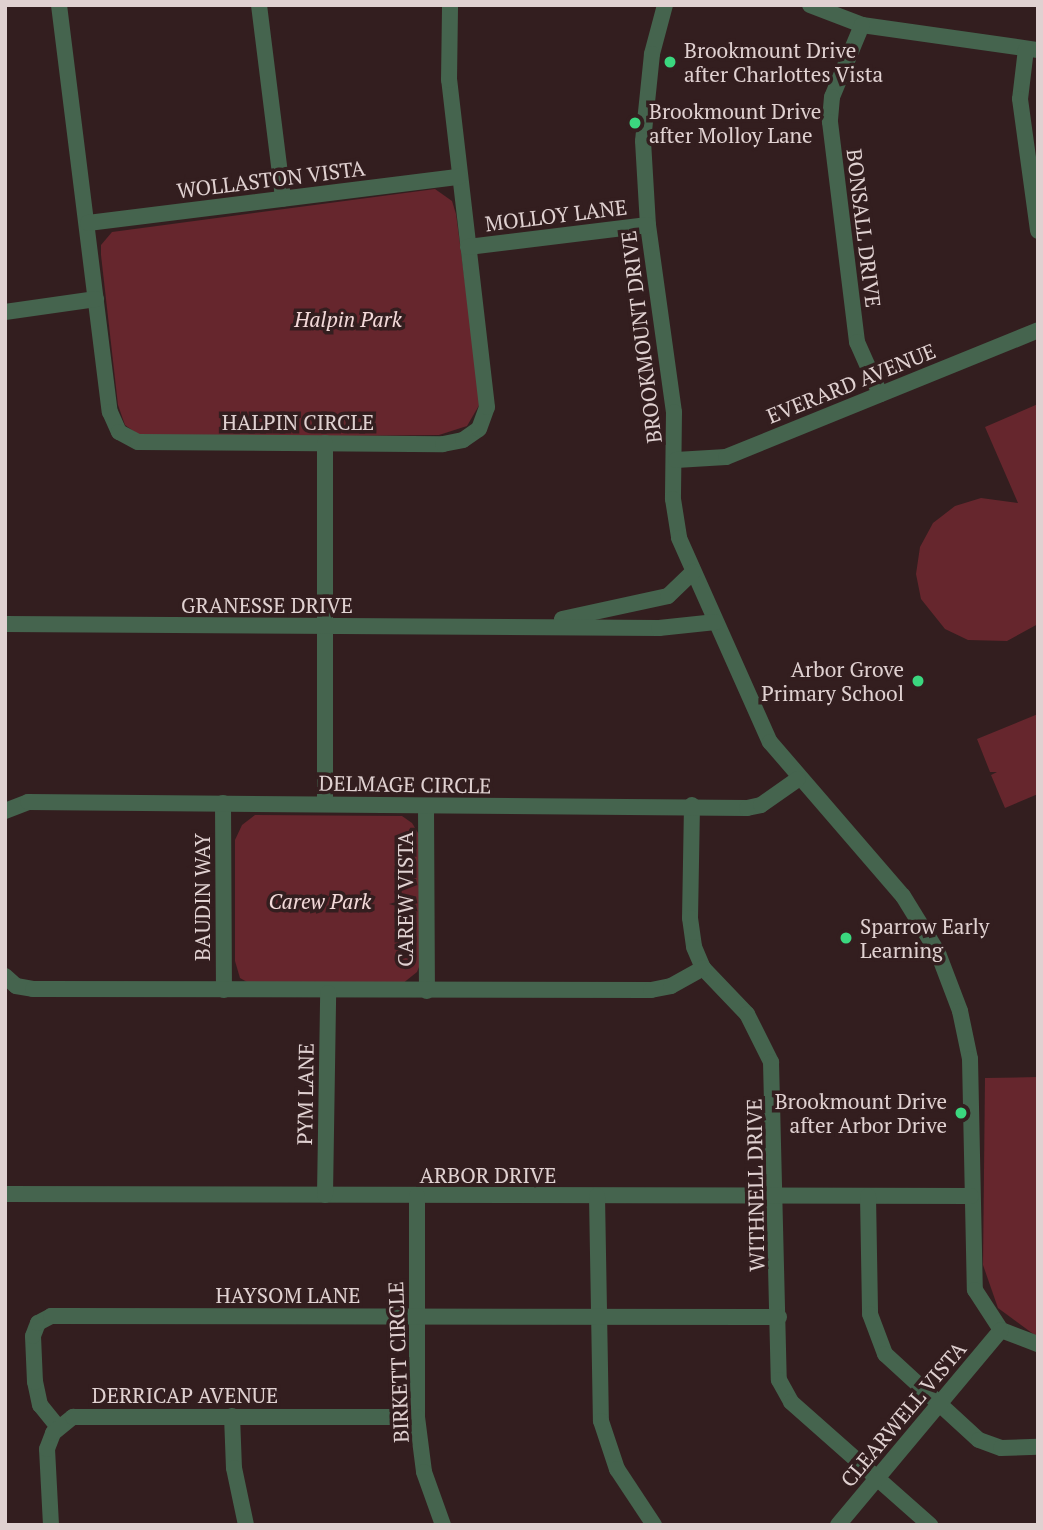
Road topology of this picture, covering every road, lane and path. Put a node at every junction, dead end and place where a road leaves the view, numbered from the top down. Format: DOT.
graph roads {
  1 [pos="59,5"];
  2 [pos="259,5"];
  3 [pos="450,5"];
  4 [pos="665,5"];
  5 [pos="810,5"];
  6 [pos="862,25"];
  7 [pos="1032,50"];
  8 [pos="458,177"];
  9 [pos="283,199"];
  10 [pos="88,223"];
  11 [pos="648,225"];
  12 [pos="1038,231"];
  13 [pos="468,247"];
  14 [pos="96,299"];
  15 [pos="5,312"];
  16 [pos="1038,330"];
  17 [pos="880,394"];
  18 [pos="325,443"];
  19 [pos="676,460"];
  20 [pos="693,572"];
  21 [pos="716,622"];
  22 [pos="5,624"];
  23 [pos="528,625"];
  24 [pos="326,627"];
  25 [pos="798,779"];
  26 [pos="223,803"];
  27 [pos="325,804"];
  28 [pos="692,805"];
  29 [pos="426,807"];
  30 [pos="5,811"];
  31 [pos="703,968"];
  32 [pos="5,976"];
  33 [pos="224,990"];
  34 [pos="426,992"];
  35 [pos="328,993"];
  36 [pos="5,1194"];
  37 [pos="776,1194"];
  38 [pos="325,1195"];
  39 [pos="417,1196"];
  40 [pos="597,1196"];
  41 [pos="868,1196"];
  42 [pos="971,1196"];
  43 [pos="416,1317"];
  44 [pos="779,1317"];
  45 [pos="599,1320"];
  46 [pos="1001,1331"];
  47 [pos="1038,1344"];
  48 [pos="937,1406"];
  49 [pos="232,1416"];
  50 [pos="417,1417"];
  51 [pos="58,1427"];
  52 [pos="1038,1447"];
  53 [pos="878,1477"];
  54 [pos="51,1525"];
  55 [pos="246,1525"];
  56 [pos="443,1525"];
  57 [pos="654,1525"];
  58 [pos="838,1525"];
  59 [pos="930,1525"];
  1 -- 10 [label="street, HALPIN CIRCLE"];
  2 -- 9 [label="street"];
  3 -- 8 [label="street, HALPIN CIRCLE"];
  4 -- 11 [label="street, BROOKMOUNT DRIVE"];
  5 -- 6 [label="street"];
  6 -- 7 [label="street"];
  6 -- 17 [label="street, BONSALL DRIVE"];
  7 -- 12 [label="street"];
  8 -- 9 [label="street, WOLLASTON VISTA"];
  8 -- 13 [label="street, HALPIN CIRCLE"];
  9 -- 10 [label="street, WOLLASTON VISTA"];
  10 -- 14 [label="street, HALPIN CIRCLE"];
  11 -- 13 [label="street, MOLLOY LANE"];
  11 -- 19 [label="street, BROOKMOUNT DRIVE"];
  13 -- 18 [label="street, HALPIN CIRCLE"];
  14 -- 15 [label="street"];
  14 -- 18 [label="street, HALPIN CIRCLE"];
  16 -- 17 [label="street, EVERARD AVENUE"];
  17 -- 19 [label="street, EVERARD AVENUE"];
  18 -- 24 [label="street"];
  19 -- 20 [label="street, BROOKMOUNT DRIVE"];
  20 -- 21 [label="street, BROOKMOUNT DRIVE"];
  20 -- 23 [label="street, GRANESSE DRIVE"];
  21 -- 23 [label="street, GRANESSE DRIVE"];
  21 -- 25 [label="street, BROOKMOUNT DRIVE"];
  22 -- 24 [label="street, GRANESSE DRIVE"];
  23 -- 24 [label="street, GRANESSE DRIVE"];
  24 -- 27 [label="street"];
  25 -- 28 [label="street, DELMAGE CIRCLE"];
  25 -- 42 [label="street, BROOKMOUNT DRIVE"];
  26 -- 27 [label="street, DELMAGE CIRCLE"];
  26 -- 30 [label="street, DELMAGE CIRCLE"];
  26 -- 33 [label="street, BAUDIN WAY"];
  27 -- 29 [label="street, DELMAGE CIRCLE"];
  28 -- 29 [label="street, DELMAGE CIRCLE"];
  28 -- 31 [label="street, WITHNELL DRIVE"];
  29 -- 34 [label="street, CAREW VISTA"];
  31 -- 34 [label="street"];
  31 -- 37 [label="street, WITHNELL DRIVE"];
  32 -- 33 [label="street"];
  33 -- 35 [label="street"];
  34 -- 35 [label="street"];
  35 -- 38 [label="street, PYM LANE"];
  36 -- 38 [label="street, ARBOR DRIVE"];
  37 -- 40 [label="street, ARBOR DRIVE"];
  37 -- 41 [label="street, ARBOR DRIVE"];
  37 -- 44 [label="street, WITHNELL DRIVE"];
  38 -- 39 [label="street, ARBOR DRIVE"];
  39 -- 40 [label="street, ARBOR DRIVE"];
  39 -- 43 [label="street, BIRKETT CIRCLE"];
  40 -- 45 [label="street"];
  41 -- 42 [label="street, ARBOR DRIVE"];
  41 -- 48 [label="street"];
  42 -- 46 [label="street, BROOKMOUNT DRIVE"];
  43 -- 45 [label="street, HAYSOM LANE"];
  43 -- 50 [label="street, BIRKETT CIRCLE"];
  43 -- 51 [label="street, HAYSOM LANE"];
  44 -- 45 [label="street, HAYSOM LANE"];
  44 -- 53 [label="street, WITHNELL DRIVE"];
  45 -- 57 [label="street"];
  46 -- 47 [label="street"];
  46 -- 48 [label="street, CLEARWELL VISTA"];
  48 -- 52 [label="street"];
  48 -- 53 [label="street, CLEARWELL VISTA"];
  49 -- 50 [label="street, DERRICAP AVENUE"];
  49 -- 51 [label="street, DERRICAP AVENUE"];
  49 -- 55 [label="street"];
  50 -- 56 [label="street, BIRKETT CIRCLE"];
  51 -- 54 [label="street"];
  53 -- 58 [label="street, CLEARWELL VISTA"];
  53 -- 59 [label="street, WITHNELL DRIVE"];
}
